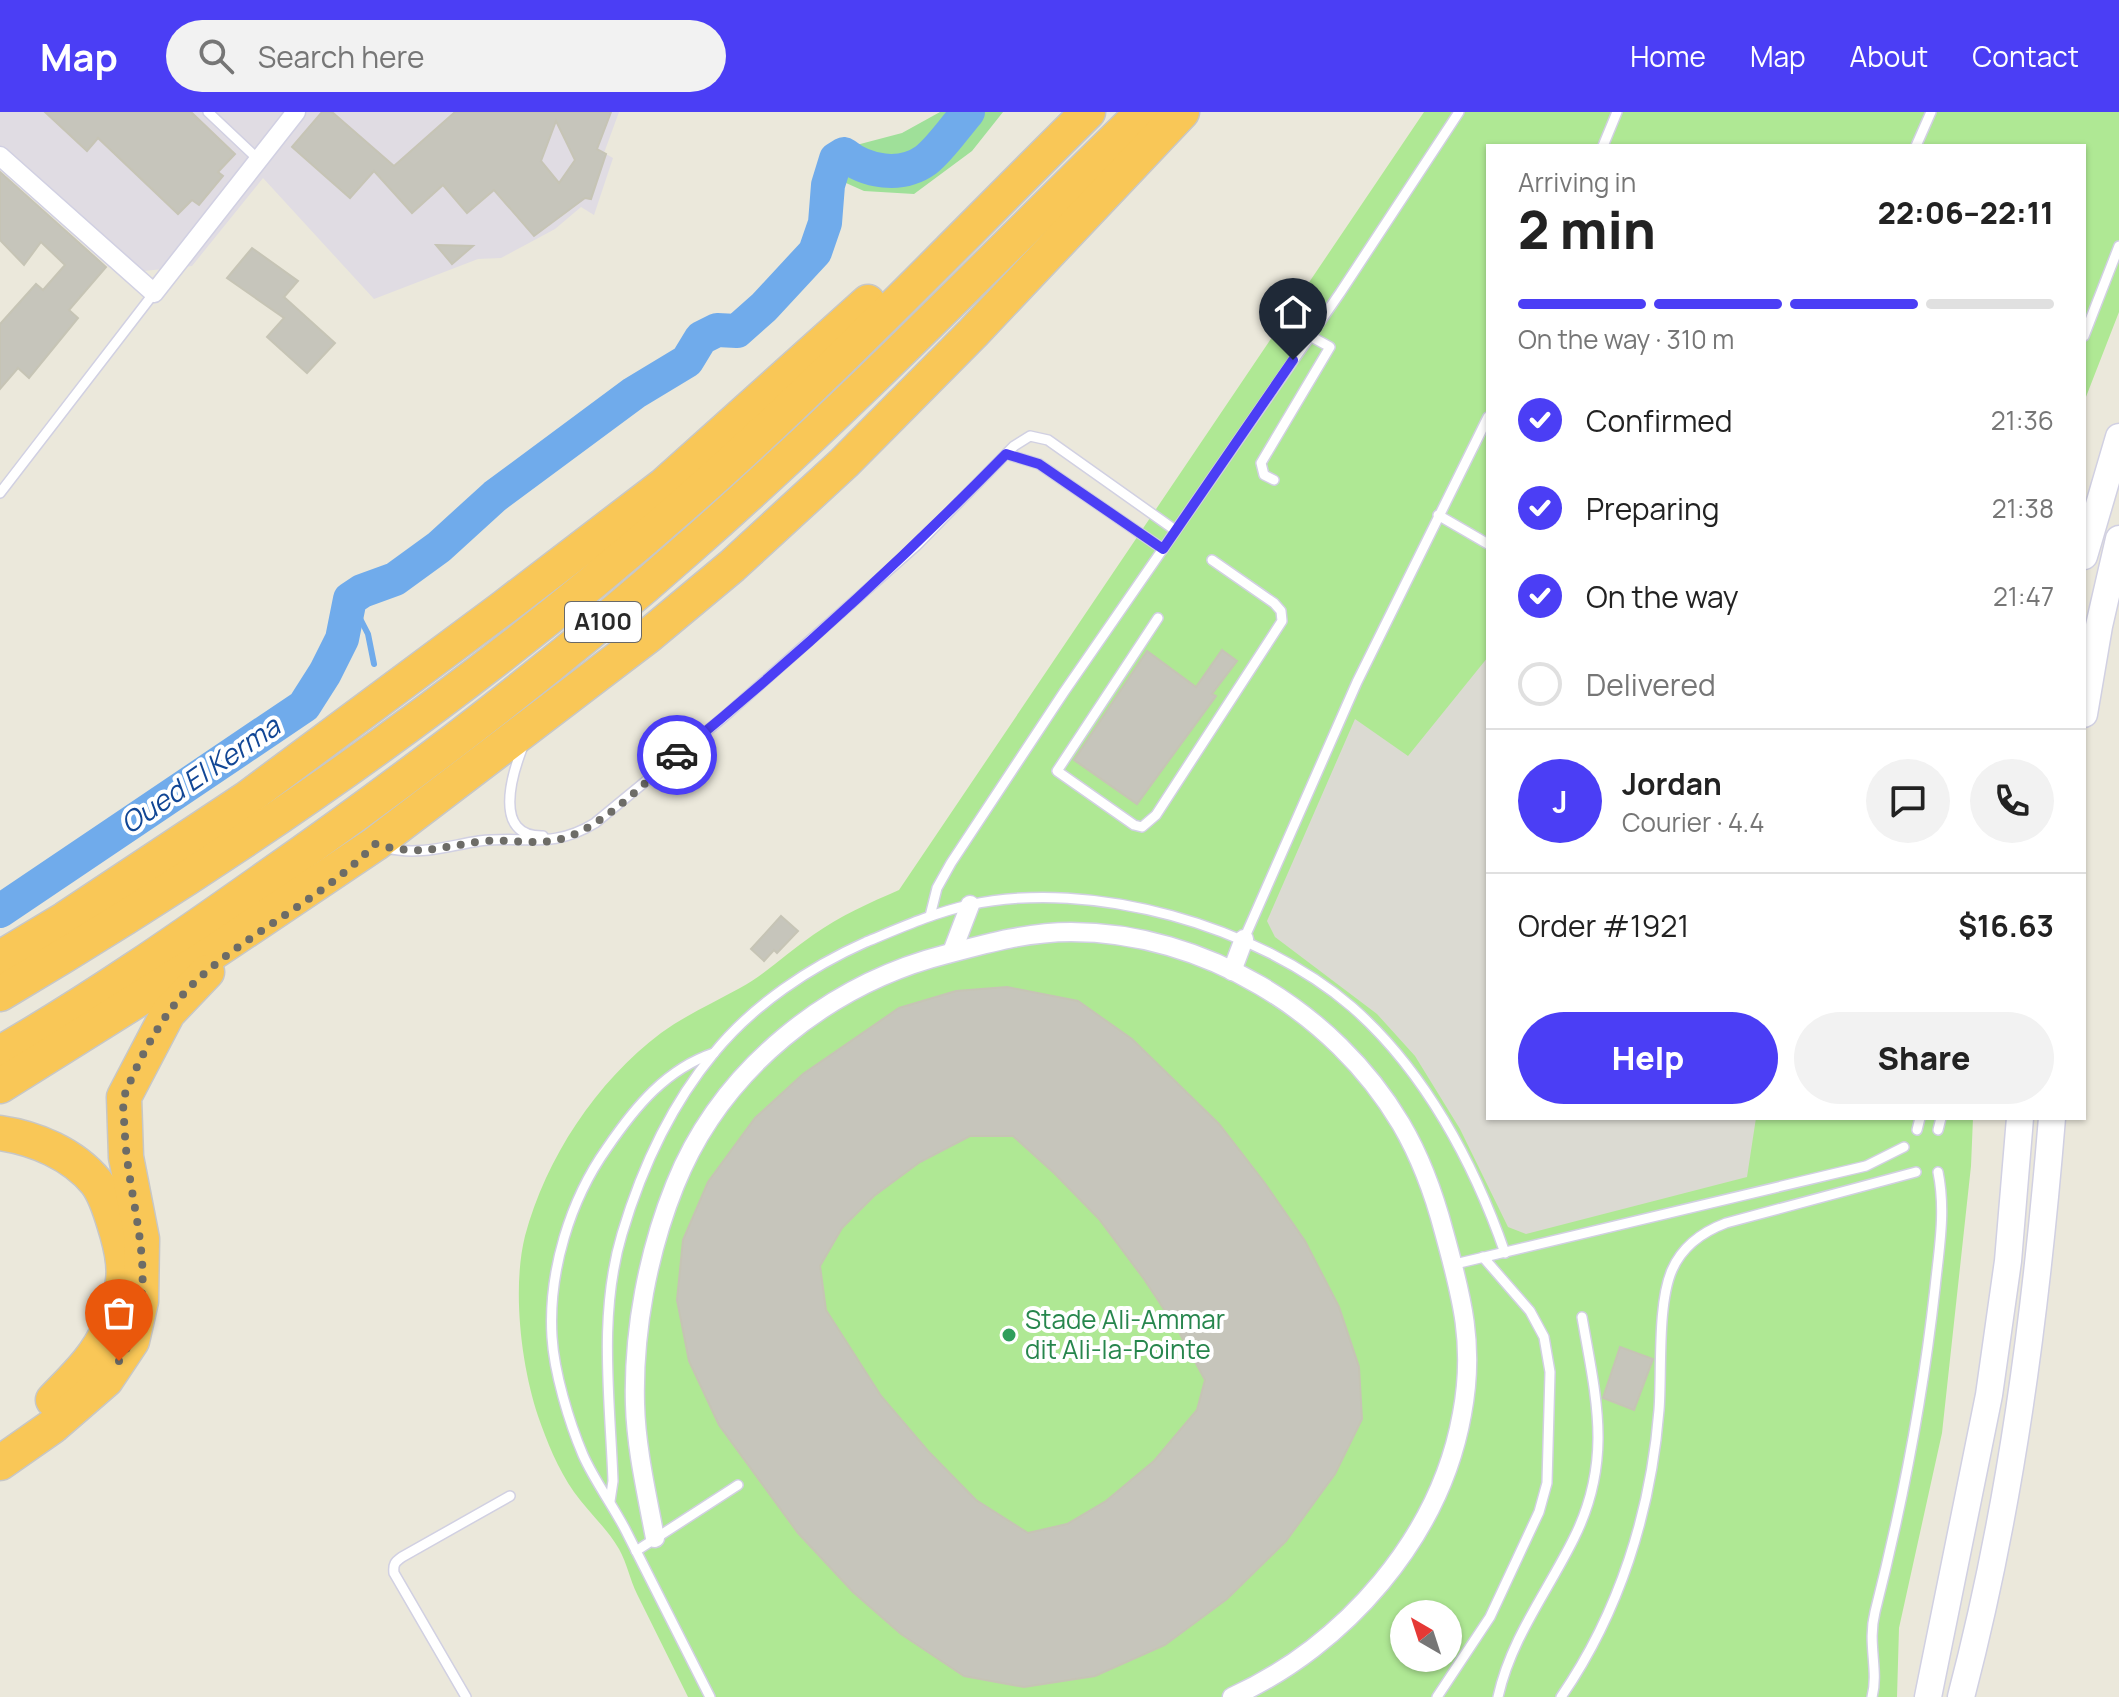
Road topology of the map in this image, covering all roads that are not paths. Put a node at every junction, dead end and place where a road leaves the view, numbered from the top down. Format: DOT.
graph roads {
  1 [pos="208,112"];
  2 [pos="296,112"];
  3 [pos="1088,112"];
  4 [pos="1143,112"];
  5 [pos="1182,112"];
  6 [pos="1459,112"];
  7 [pos="1617,112"];
  8 [pos="1931,112"];
  9 [pos="1604,144"];
  10 [pos="1917,144"];
  11 [pos="1047,153"];
  12 [pos="0,156"];
  13 [pos="260,161"];
  14 [pos="2119,246"];
  15 [pos="154,293"];
  16 [pos="2086,331"];
  17 [pos="1310,336"];
  18 [pos="1486,421"];
  19 [pos="2119,437"];
  20 [pos="1006,454"];
  21 [pos="1274,480"];
  22 [pos="0,493"];
  23 [pos="1438,515"];
  24 [pos="1175,530"];
  25 [pos="2119,539"];
  26 [pos="1486,543"];
  27 [pos="1163,549"];
  28 [pos="2086,549"];
  29 [pos="1212,560"];
  30 [pos="1158,618"];
  31 [pos="2086,702"];
  32 [pos="532,725"];
  33 [pos="571,836"];
  34 [pos="375,844"];
  35 [pos="970,905"];
  36 [pos="930,916"];
  37 [pos="1244,939"];
  38 [pos="952,952"];
  39 [pos="0,956"];
  40 [pos="1232,971"];
  41 [pos="0,994"];
  42 [pos="0,1053"];
  43 [pos="714,1053"];
  44 [pos="0,1086"];
  45 [pos="1920,1120"];
  46 [pos="1940,1120"];
  47 [pos="2020,1120"];
  48 [pos="2052,1120"];
  49 [pos="1917,1130"];
  50 [pos="1938,1130"];
  51 [pos="0,1133"];
  52 [pos="1904,1147"];
  53 [pos="1916,1172"];
  54 [pos="1938,1172"];
  55 [pos="1505,1253"];
  56 [pos="1483,1257"];
  57 [pos="1455,1264"];
  58 [pos="1582,1317"];
  59 [pos="0,1436"];
  60 [pos="0,1463"];
  61 [pos="738,1485"];
  62 [pos="510,1496"];
  63 [pos="610,1501"];
  64 [pos="655,1538"];
  65 [pos="636,1551"];
  66 [pos="466,1697"];
  67 [pos="710,1697"];
  68 [pos="1232,1697"];
  69 [pos="1437,1697"];
  70 [pos="1498,1697"];
  71 [pos="1561,1697"];
  72 [pos="1872,1697"];
  73 [pos="1928,1697"];
  74 [pos="1961,1697"];
  1 -- 13 [label="lane"];
  2 -- 13 [label="street"];
  3 -- 11 [label="highway, A100"];
  4 -- 42 [label="highway, A100"];
  5 -- 32 [label="highway"];
  6 -- 17 [label="lane"];
  7 -- 9 [label="lane"];
  8 -- 10 [label="lane"];
  11 -- 39 [label="highway"];
  11 -- 41 [label="highway, A100"];
  12 -- 15 [label="street"];
  13 -- 15 [label="street"];
  14 -- 16 [label="lane"];
  15 -- 22 [label="lane"];
  17 -- 21 [label="lane"];
  17 -- 24 [label="lane"];
  18 -- 23 [label="lane"];
  19 -- 28 [label="main road"];
  20 -- 24 [label="lane"];
  20 -- 27 [label="lane"];
  20 -- 33 [label="lane"];
  23 -- 26 [label="lane"];
  23 -- 37 [label="lane"];
  24 -- 27 [label="lane"];
  25 -- 31 [label="main road"];
  27 -- 36 [label="lane"];
  29 -- 30 [label="lane"];
  32 -- 33 [label="lane"];
  32 -- 34 [label="highway"];
  33 -- 34 [label="lane"];
  34 -- 44 [label="highway"];
  34 -- 60 [label="highway"];
  35 -- 36 [label="lane"];
  35 -- 37 [label="lane"];
  35 -- 38 [label="street"];
  36 -- 43 [label="lane"];
  37 -- 40 [label="street"];
  37 -- 55 [label="lane"];
  38 -- 40 [label="street"];
  38 -- 64 [label="street"];
  40 -- 57 [label="street"];
  43 -- 63 [label="lane"];
  43 -- 63 [label="lane"];
  45 -- 49 [label="lane"];
  46 -- 50 [label="lane"];
  47 -- 73 [label="main road"];
  48 -- 74 [label="main road"];
  51 -- 59 [label="highway"];
  52 -- 55 [label="lane"];
  53 -- 71 [label="lane"];
  54 -- 72 [label="lane"];
  55 -- 56 [label="lane"];
  56 -- 57 [label="lane"];
  56 -- 69 [label="lane"];
  57 -- 68 [label="street"];
  58 -- 70 [label="lane"];
  61 -- 64 [label="lane"];
  62 -- 66 [label="lane"];
  63 -- 65 [label="lane"];
  64 -- 65 [label="lane"];
  65 -- 67 [label="lane"];
}
